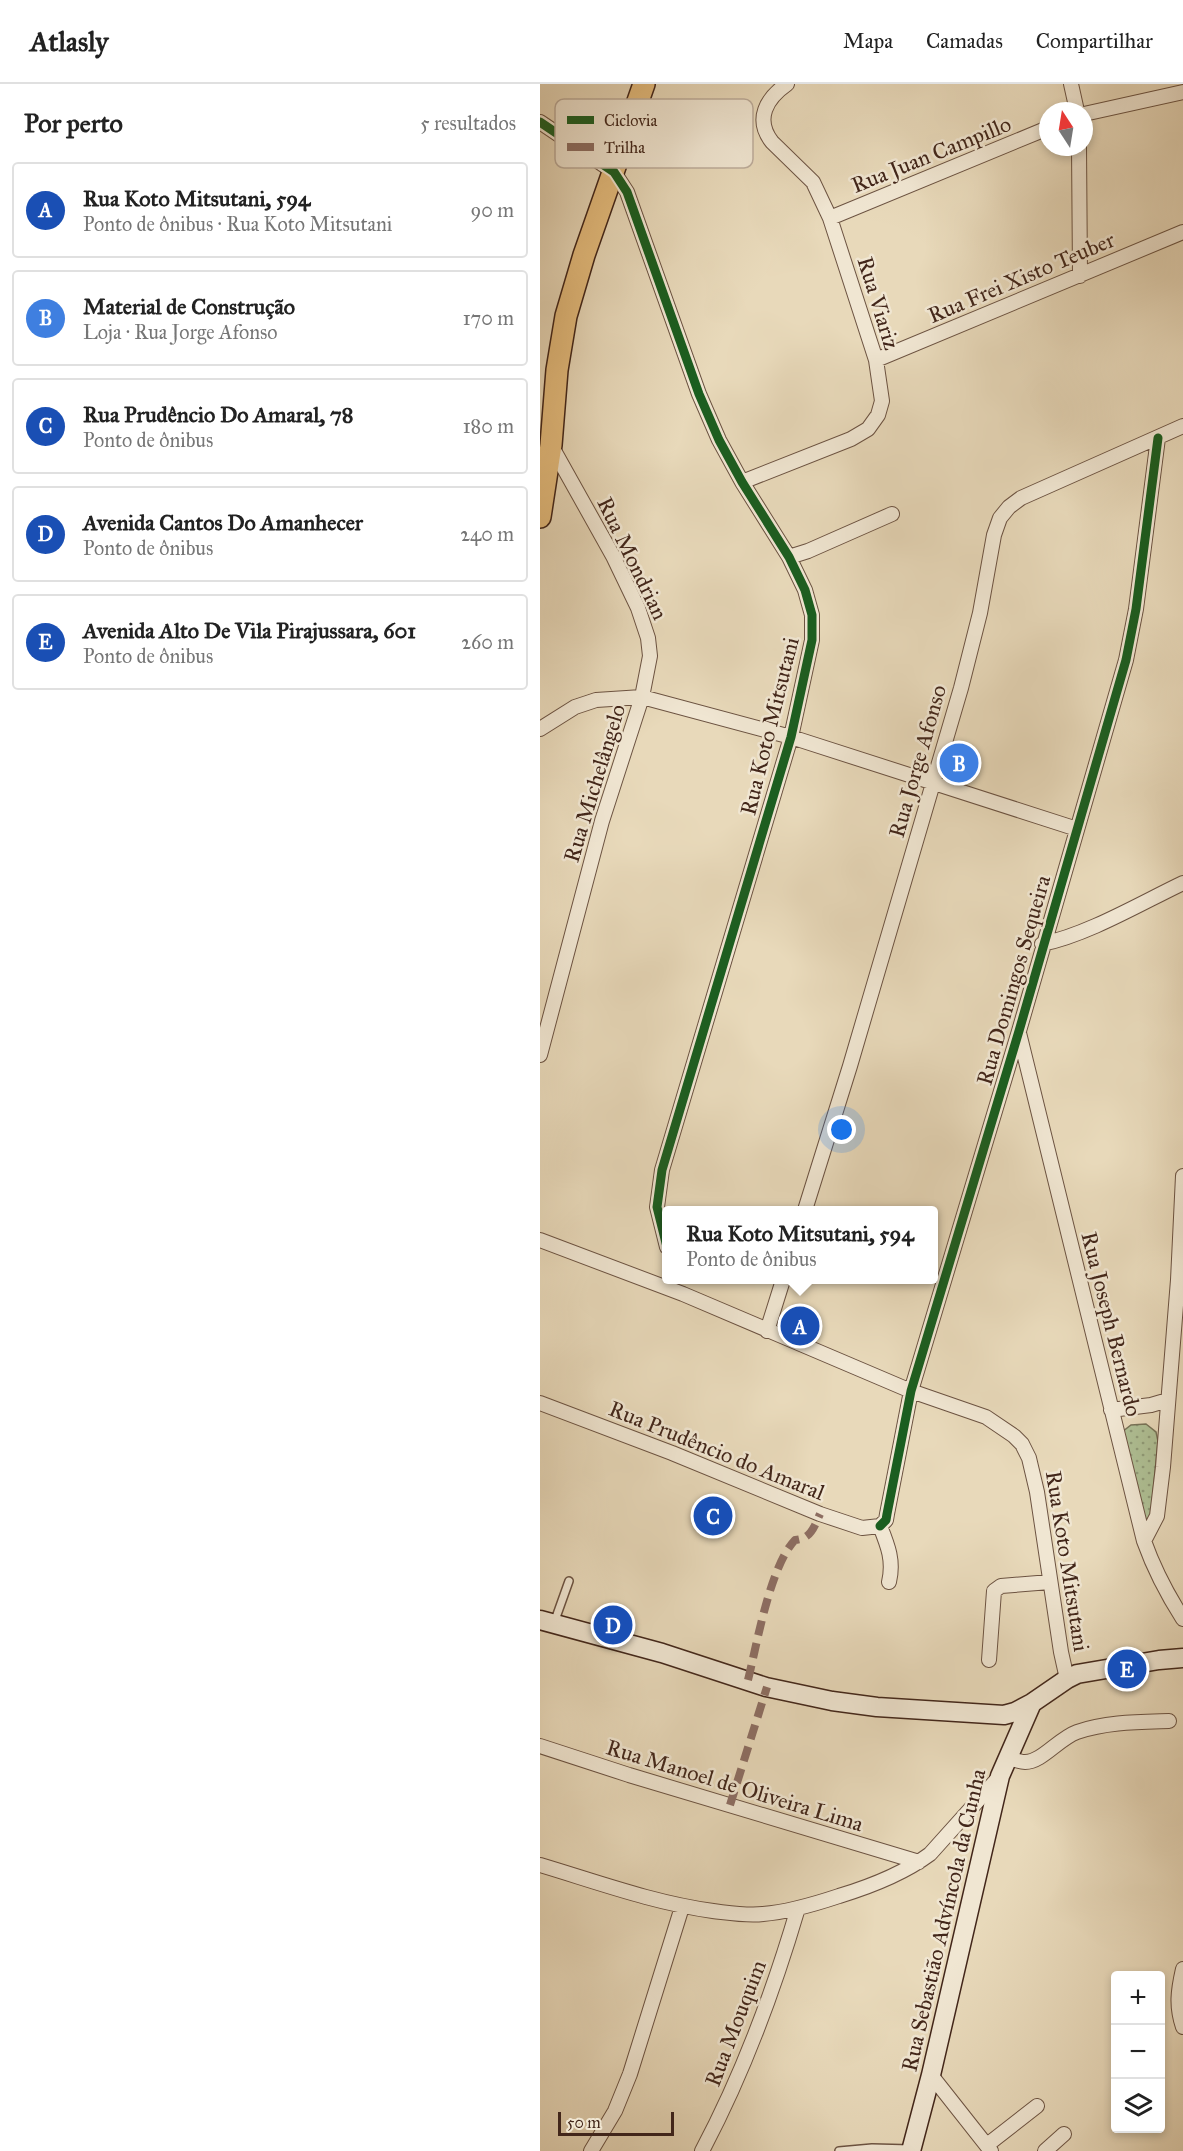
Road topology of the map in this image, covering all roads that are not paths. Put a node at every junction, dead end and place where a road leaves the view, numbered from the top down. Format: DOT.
graph roads {
  1 [pos="644,84"];
  2 [pos="787,84"];
  3 [pos="1071,84"];
  4 [pos="1183,92"];
  5 [pos="639,99"];
  6 [pos="1075,102"];
  7 [pos="1093,112"];
  8 [pos="540,122"];
  9 [pos="555,132"];
  10 [pos="1039,132"];
  11 [pos="1079,156"];
  12 [pos="608,168"];
  13 [pos="615,168"];
  14 [pos="614,172"];
  15 [pos="830,218"];
  16 [pos="1183,232"];
  17 [pos="1080,276"];
  18 [pos="876,360"];
  19 [pos="1183,426"];
  20 [pos="1158,438"];
  21 [pos="551,445"];
  22 [pos="742,482"];
  23 [pos="892,514"];
  24 [pos="540,517"];
  25 [pos="789,557"];
  26 [pos="642,697"];
  27 [pos="540,729"];
  28 [pos="790,736"];
  29 [pos="932,783"];
  30 [pos="1077,829"];
  31 [pos="1183,883"];
  32 [pos="1042,944"];
  33 [pos="1019,1031"];
  34 [pos="540,1055"];
  35 [pos="1183,1176"];
  36 [pos="806,1206"];
  37 [pos="662,1228"];
  38 [pos="540,1240"];
  39 [pos="679,1284"];
  40 [pos="782,1284"];
  41 [pos="683,1294"];
  42 [pos="767,1331"];
  43 [pos="911,1391"];
  44 [pos="1167,1400"];
  45 [pos="540,1403"];
  46 [pos="1111,1410"];
  47 [pos="880,1526"];
  48 [pos="1144,1541"];
  49 [pos="569,1581"];
  50 [pos="889,1582"];
  51 [pos="1050,1582"];
  52 [pos="1183,1619"];
  53 [pos="547,1622"];
  54 [pos="1183,1658"];
  55 [pos="989,1660"];
  56 [pos="1066,1679"];
  57 [pos="1032,1703"];
  58 [pos="1169,1721"];
  59 [pos="540,1746"];
  60 [pos="1007,1757"];
  61 [pos="1000,1776"];
  62 [pos="919,1862"];
  63 [pos="540,1866"];
  64 [pos="682,1907"];
  65 [pos="798,1908"];
  66 [pos="1183,1970"];
  67 [pos="1183,2027"];
  68 [pos="931,2075"];
  69 [pos="1037,2106"];
  70 [pos="1064,2134"];
  71 [pos="989,2148"];
  72 [pos="911,2150"];
  73 [pos="591,2151"];
  74 [pos="702,2151"];
  75 [pos="839,2151"];
  76 [pos="1044,2151"];
  1 -- 5 [label="main road"];
  2 -- 15 [label="street, Rua Viariz"];
  3 -- 6 [label="street"];
  4 -- 7 [label="street"];
  8 -- 9 [label="street"];
  10 -- 15 [label="street, Rua Juan Campillo"];
  11 -- 17 [label="street"];
  12 -- 14 [label="street"];
  13 -- 14 [label="main road"];
  14 -- 21 [label="main road"];
  14 -- 22 [label="street, Rua Koto Mitsutani"];
  15 -- 18 [label="street, Rua Viariz"];
  16 -- 17 [label="street, Rua Frei Xisto Teuber"];
  17 -- 18 [label="street, Rua Frei Xisto Teuber"];
  18 -- 22 [label="street, Rua Viariz"];
  19 -- 20 [label="street, Rua Jorge Afonso"];
  20 -- 29 [label="street, Rua Jorge Afonso"];
  20 -- 30 [label="street, Rua Domingos Sequeira"];
  21 -- 24 [label="main road"];
  21 -- 26 [label="street, Rua Mondrian"];
  22 -- 25 [label="street, Rua Koto Mitsutani"];
  23 -- 25 [label="street"];
  25 -- 28 [label="street, Rua Koto Mitsutani"];
  26 -- 27 [label="street"];
  26 -- 28 [label="street"];
  26 -- 34 [label="street, Rua Michelângelo"];
  28 -- 29 [label="street"];
  28 -- 37 [label="street, Rua Koto Mitsutani"];
  29 -- 30 [label="street"];
  29 -- 36 [label="street, Rua Jorge Afonso"];
  30 -- 32 [label="street, Rua Domingos Sequeira"];
  31 -- 32 [label="street"];
  32 -- 33 [label="street, Rua Domingos Sequeira"];
  33 -- 43 [label="street, Rua Domingos Sequeira"];
  33 -- 46 [label="street, Rua Joseph Bernardo"];
  35 -- 44 [label="street"];
  38 -- 41 [label="street, Rua Koto Mitsutani"];
  39 -- 41 [label="street"];
  40 -- 42 [label="street"];
  41 -- 42 [label="street, Rua Koto Mitsutani"];
  42 -- 43 [label="street, Rua Koto Mitsutani"];
  43 -- 47 [label="street, Rua Domingos Sequeira"];
  43 -- 51 [label="street, Rua Koto Mitsutani"];
  44 -- 46 [label="street"];
  44 -- 48 [label="street"];
  45 -- 47 [label="street, Rua Prudêncio do Amaral"];
  46 -- 48 [label="street, Rua Joseph Bernardo"];
  47 -- 50 [label="street"];
  48 -- 52 [label="street, Rua Joseph Bernardo"];
  49 -- 53 [label="lane"];
  51 -- 55 [label="street"];
  51 -- 56 [label="street, Rua Koto Mitsutani"];
  53 -- 57 [label="main road"];
  54 -- 56 [label="main road"];
  56 -- 57 [label="main road"];
  57 -- 60 [label="main road, Rua Sebastião Advíncola da Cunha"];
  58 -- 60 [label="street"];
  59 -- 62 [label="street, Rua Manoel de Oliveira Lima"];
  60 -- 61 [label="main road, Rua Sebastião Advíncola da Cunha"];
  61 -- 62 [label="street"];
  61 -- 68 [label="main road, Rua Sebastião Advíncola da Cunha"];
  62 -- 65 [label="street"];
  63 -- 64 [label="street"];
  64 -- 65 [label="street"];
  64 -- 73 [label="street"];
  65 -- 74 [label="street, Rua Mouquim"];
  66 -- 67 [label="street"];
  68 -- 71 [label="street"];
  68 -- 72 [label="main road, Rua Sebastião Advíncola da Cunha"];
  69 -- 71 [label="street"];
  70 -- 76 [label="street"];
  72 -- 75 [label="lane"];
}
